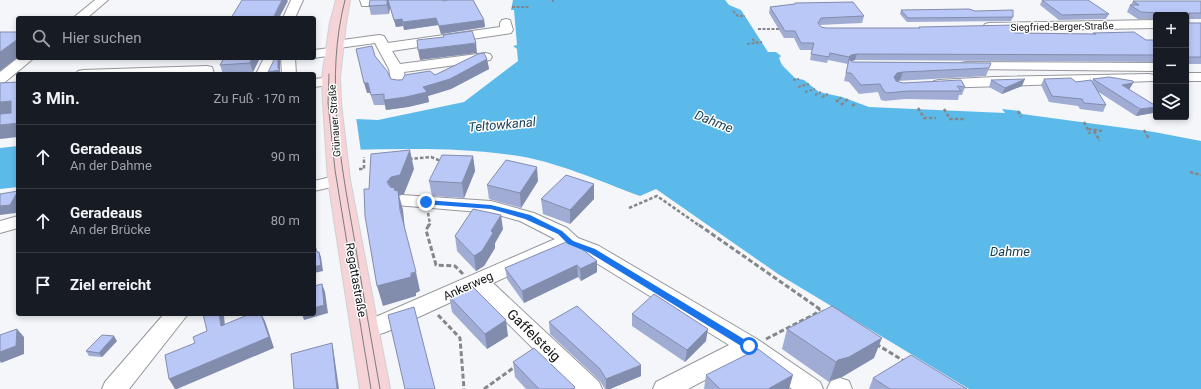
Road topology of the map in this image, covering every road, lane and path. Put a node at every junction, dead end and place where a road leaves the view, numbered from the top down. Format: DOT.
graph roads {
  1 [pos="102,0"];
  2 [pos="297,0"];
  3 [pos="343,0"];
  4 [pos="530,7"];
  5 [pos="512,8"];
  6 [pos="733,11"];
  7 [pos="81,16"];
  8 [pos="290,16"];
  9 [pos="745,16"];
  10 [pos="506,23"];
  11 [pos="1153,24"];
  12 [pos="978,28"];
  13 [pos="758,29"];
  14 [pos="787,29"];
  15 [pos="752,39"];
  16 [pos="762,42"];
  17 [pos="757,43"];
  18 [pos="747,44"];
  19 [pos="334,48"];
  20 [pos="384,48"];
  21 [pos="316,53"];
  22 [pos="485,57"];
  23 [pos="24,60"];
  24 [pos="270,60"];
  25 [pos="288,60"];
  26 [pos="950,66"];
  27 [pos="1153,67"];
  28 [pos="1189,67"];
  29 [pos="1201,67"];
  30 [pos="396,69"];
  31 [pos="145,72"];
  32 [pos="207,72"];
  33 [pos="264,72"];
  34 [pos="289,72"];
  35 [pos="1189,77"];
  36 [pos="1201,77"];
  37 [pos="1153,78"];
  38 [pos="0,79"];
  39 [pos="799,79"];
  40 [pos="794,80"];
  41 [pos="331,81"];
  42 [pos="316,83"];
  43 [pos="809,84"];
  44 [pos="399,85"];
  45 [pos="923,85"];
  46 [pos="798,87"];
  47 [pos="815,89"];
  48 [pos="805,92"];
  49 [pos="821,92"];
  50 [pos="828,94"];
  51 [pos="815,95"];
  52 [pos="822,97"];
  53 [pos="842,97"];
  54 [pos="848,99"];
  55 [pos="836,102"];
  56 [pos="856,103"];
  57 [pos="841,105"];
  58 [pos="852,106"];
  59 [pos="918,108"];
  60 [pos="944,110"];
  61 [pos="1018,110"];
  62 [pos="1021,117"];
  63 [pos="936,118"];
  64 [pos="966,119"];
  65 [pos="1084,122"];
  66 [pos="1088,129"];
  67 [pos="1094,130"];
  68 [pos="1144,130"];
  69 [pos="1102,131"];
  70 [pos="1090,134"];
  71 [pos="1148,139"];
  72 [pos="1100,141"];
  73 [pos="364,157"];
  74 [pos="404,160"];
  75 [pos="446,161"];
  76 [pos="1190,172"];
  77 [pos="346,173"];
  78 [pos="1201,174"];
  79 [pos="316,185"];
  80 [pos="402,201"];
  81 [pos="426,202"];
  82 [pos="629,208"];
  83 [pos="16,223"];
  84 [pos="0,227"];
  85 [pos="571,243"];
  86 [pos="476,282"];
  87 [pos="820,309"];
  88 [pos="827,314"];
  89 [pos="174,316"];
  90 [pos="439,316"];
  91 [pos="365,330"];
  92 [pos="874,343"];
  93 [pos="749,346"];
  94 [pos="520,363"];
  95 [pos="908,364"];
  96 [pos="676,387"];
  97 [pos="114,389"];
  98 [pos="375,389"];
  99 [pos="464,389"];
  100 [pos="484,389"];
  101 [pos="590,389"];
  102 [pos="811,389"];
  1 -- 7 [label="street"];
  2 -- 8 [label="street"];
  3 -- 19 [label="main road, Grünauer Straße"];
  4 -- 5 [label="path"];
  6 -- 9 [label="path"];
  10 -- 20 [label="street"];
  11 -- 12 [label="street, Siegfried-Berger-Straße"];
  13 -- 14 [label="path"];
  15 -- 17 [label="path"];
  16 -- 17 [label="path"];
  17 -- 18 [label="path"];
  19 -- 20 [label="street"];
  19 -- 21 [label="street"];
  19 -- 41 [label="main road, Grünauer Straße"];
  20 -- 30 [label="street"];
  22 -- 30 [label="street"];
  23 -- 38 [label="street"];
  24 -- 33 [label="street"];
  25 -- 34 [label="street"];
  26 -- 27 [label="street"];
  28 -- 29 [label="street"];
  30 -- 44 [label="street"];
  31 -- 32 [label="street"];
  35 -- 36 [label="street"];
  37 -- 45 [label="street"];
  39 -- 40 [label="path"];
  41 -- 42 [label="street"];
  41 -- 77 [label="main road, Grünauer Straße"];
  43 -- 46 [label="path"];
  47 -- 48 [label="path"];
  49 -- 51 [label="path"];
  50 -- 52 [label="path"];
  53 -- 55 [label="path"];
  54 -- 57 [label="path"];
  56 -- 58 [label="path"];
  59 -- 63 [label="path"];
  60 -- 64 [label="path"];
  61 -- 62 [label="path"];
  65 -- 66 [label="path"];
  66 -- 67 [label="path"];
  66 -- 70 [label="path"];
  67 -- 69 [label="path"];
  67 -- 72 [label="path"];
  68 -- 71 [label="path"];
  73 -- 77 [label="path"];
  74 -- 75 [label="path"];
  76 -- 78 [label="path"];
  77 -- 79 [label="street"];
  77 -- 91 [label="main road, Regattastraße"];
  80 -- 81 [label="street"];
  81 -- 85 [label="street"];
  81 -- 86 [label="path"];
  82 -- 87 [label="path"];
  83 -- 84 [label="street"];
  85 -- 86 [label="street, Ankerweg"];
  85 -- 93 [label="street"];
  86 -- 91 [label="street, Ankerweg"];
  86 -- 101 [label="street, Gaffelsteig"];
  87 -- 88 [label="path"];
  87 -- 93 [label="path"];
  89 -- 97 [label="street"];
  90 -- 99 [label="path"];
  91 -- 98 [label="main road, Regattastraße"];
  92 -- 95 [label="path"];
  93 -- 96 [label="street"];
  93 -- 102 [label="street"];
  94 -- 100 [label="path"];
}
